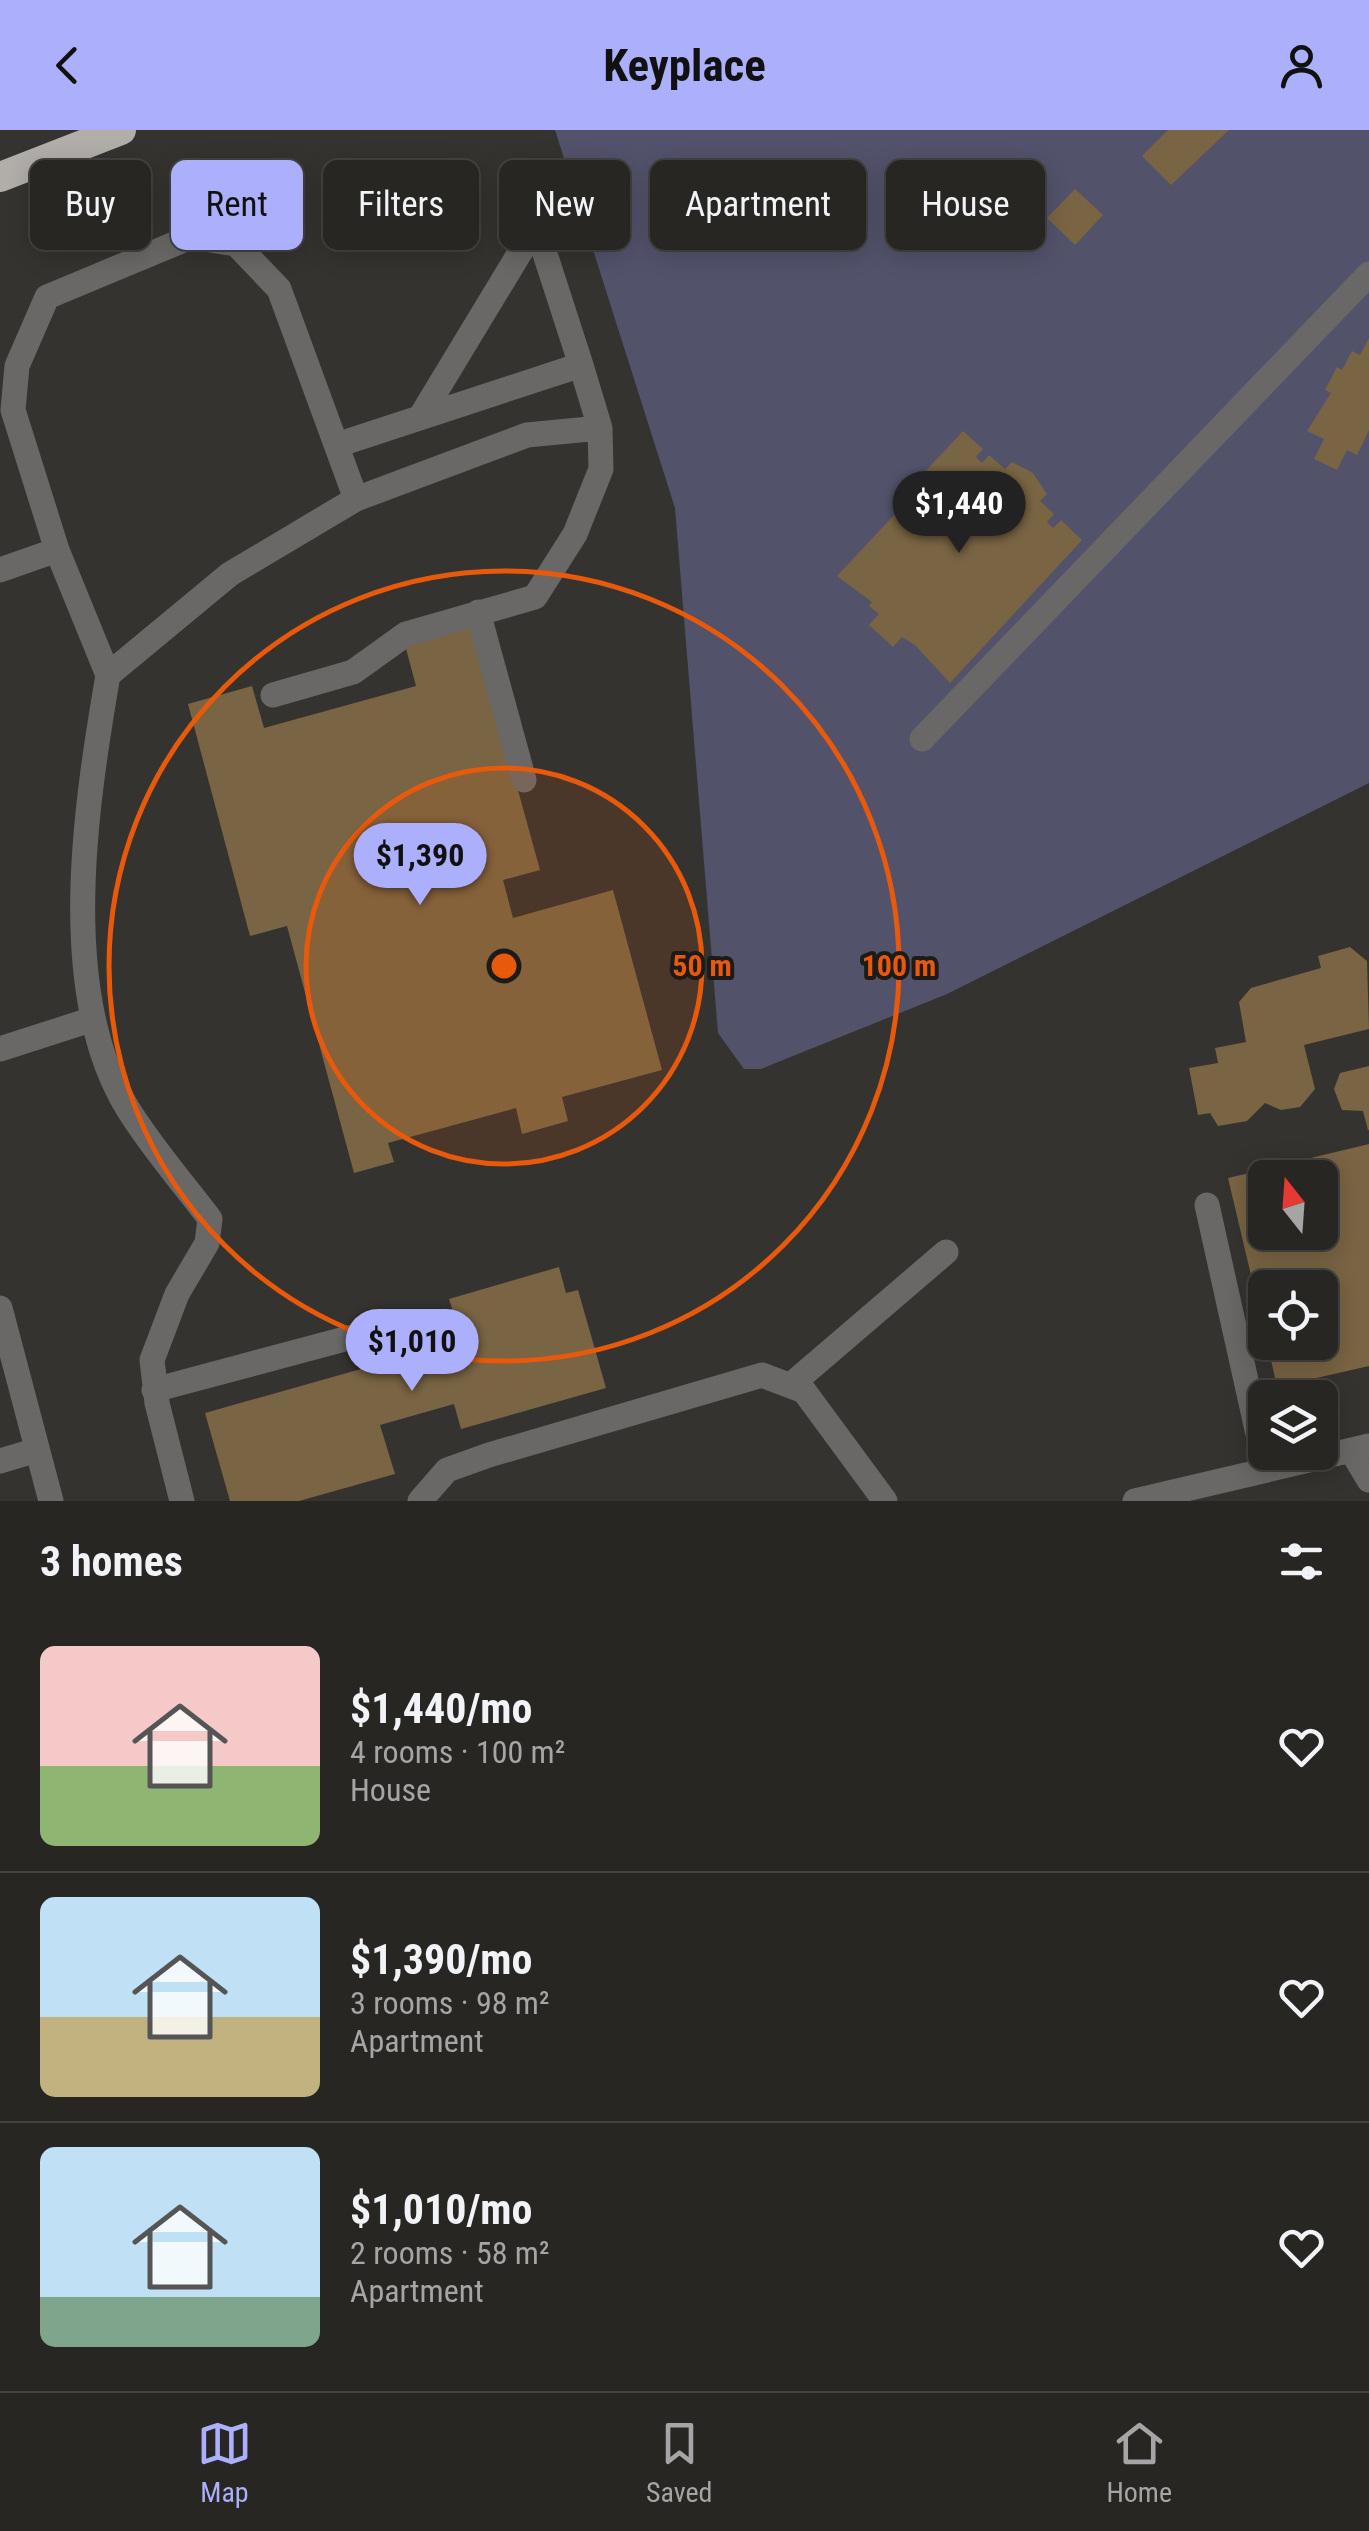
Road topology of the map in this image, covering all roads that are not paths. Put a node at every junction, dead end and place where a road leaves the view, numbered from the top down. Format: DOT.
graph roads {
  1 [pos="121,130"];
  2 [pos="0,177"];
  3 [pos="1369,274"];
  4 [pos="581,365"];
  5 [pos="422,416"];
  6 [pos="600,428"];
  7 [pos="337,445"];
  8 [pos="356,498"];
  9 [pos="57,550"];
  10 [pos="0,570"];
  11 [pos="478,612"];
  12 [pos="108,675"];
  13 [pos="273,695"];
  14 [pos="922,739"];
  15 [pos="524,780"];
  16 [pos="90,1020"];
  17 [pos="0,1049"];
  18 [pos="1206,1205"];
  19 [pos="946,1252"];
  20 [pos="0,1308"];
  21 [pos="371,1332"];
  22 [pos="792,1384"];
  23 [pos="154,1390"];
  24 [pos="1248,1390"];
  25 [pos="1360,1448"];
  26 [pos="38,1450"];
  27 [pos="0,1461"];
  28 [pos="1266,1470"];
  29 [pos="1369,1480"];
  30 [pos="51,1501"];
  31 [pos="182,1501"];
  32 [pos="420,1501"];
  33 [pos="885,1501"];
  34 [pos="1136,1501"];
  1 -- 2 [label="highway"];
  3 -- 14 [label="street"];
  4 -- 5 [label="street"];
  4 -- 5 [label="street"];
  4 -- 6 [label="street"];
  5 -- 7 [label="street"];
  6 -- 8 [label="street"];
  6 -- 11 [label="street"];
  7 -- 8 [label="street"];
  7 -- 9 [label="street"];
  8 -- 12 [label="street"];
  9 -- 10 [label="street"];
  9 -- 12 [label="street"];
  11 -- 13 [label="street"];
  11 -- 15 [label="street"];
  12 -- 16 [label="street"];
  16 -- 17 [label="street"];
  16 -- 23 [label="street"];
  18 -- 24 [label="street"];
  19 -- 22 [label="street"];
  20 -- 26 [label="street"];
  21 -- 23 [label="street"];
  22 -- 32 [label="street"];
  22 -- 33 [label="street"];
  23 -- 31 [label="street"];
  25 -- 29 [label="street"];
  26 -- 27 [label="street"];
  26 -- 30 [label="street"];
  28 -- 34 [label="street"];
}
